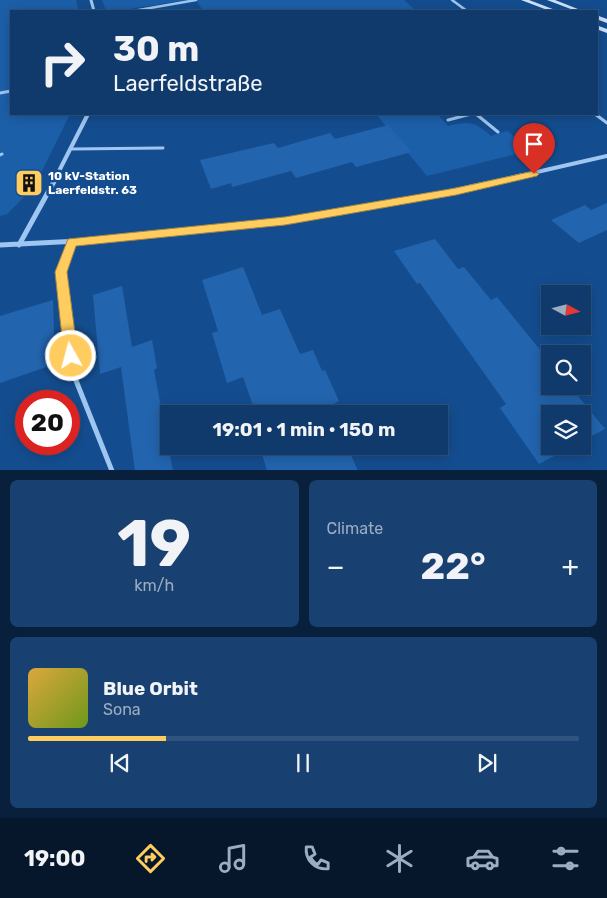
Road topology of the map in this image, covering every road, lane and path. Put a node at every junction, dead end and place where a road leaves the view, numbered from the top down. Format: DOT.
graph roads {
  1 [pos="196,0"];
  2 [pos="452,0"];
  3 [pos="524,0"];
  4 [pos="550,0"];
  5 [pos="171,6"];
  6 [pos="141,10"];
  7 [pos="173,10"];
  8 [pos="466,10"];
  9 [pos="552,10"];
  10 [pos="577,10"];
  11 [pos="88,115"];
  12 [pos="468,115"];
  13 [pos="477,115"];
  14 [pos="596,115"];
  15 [pos="448,120"];
  16 [pos="607,123"];
  17 [pos="498,132"];
  18 [pos="163,148"];
  19 [pos="72,149"];
  20 [pos="607,156"];
  21 [pos="72,242"];
  22 [pos="0,245"];
  23 [pos="19,245"];
  24 [pos="112,470"];
  1 -- 5 [label="lane"];
  2 -- 8 [label="lane"];
  3 -- 9 [label="main road"];
  4 -- 10 [label="main road"];
  5 -- 6 [label="lane"];
  5 -- 7 [label="lane"];
  11 -- 19 [label="street"];
  12 -- 15 [label="lane"];
  13 -- 17 [label="lane"];
  14 -- 16 [label="lane"];
  18 -- 19 [label="lane"];
  19 -- 23 [label="street"];
  20 -- 21 [label="street"];
  21 -- 23 [label="street"];
  21 -- 24 [label="lane"];
  22 -- 23 [label="street"];
}
